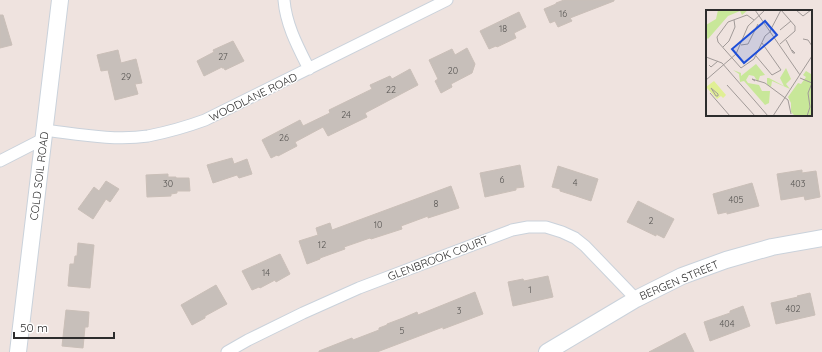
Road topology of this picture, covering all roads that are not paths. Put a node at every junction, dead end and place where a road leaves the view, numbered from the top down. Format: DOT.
graph roads {
  1 [pos="60,0"];
  2 [pos="284,0"];
  3 [pos="447,0"];
  4 [pos="309,69"];
  5 [pos="43,134"];
  6 [pos="0,161"];
  7 [pos="822,238"];
  8 [pos="636,299"];
  9 [pos="18,352"];
  10 [pos="227,352"];
  11 [pos="547,352"];
  1 -- 5 [label="street, COLD SOIL ROAD"];
  2 -- 4 [label="street"];
  3 -- 4 [label="street, WOODLANE ROAD"];
  4 -- 5 [label="street, WOODLANE ROAD"];
  5 -- 6 [label="street"];
  5 -- 9 [label="street, COLD SOIL ROAD"];
  7 -- 8 [label="street, BERGEN STREET"];
  8 -- 10 [label="street, GLENBROOK COURT"];
  8 -- 11 [label="street, BERGEN STREET"];
}
